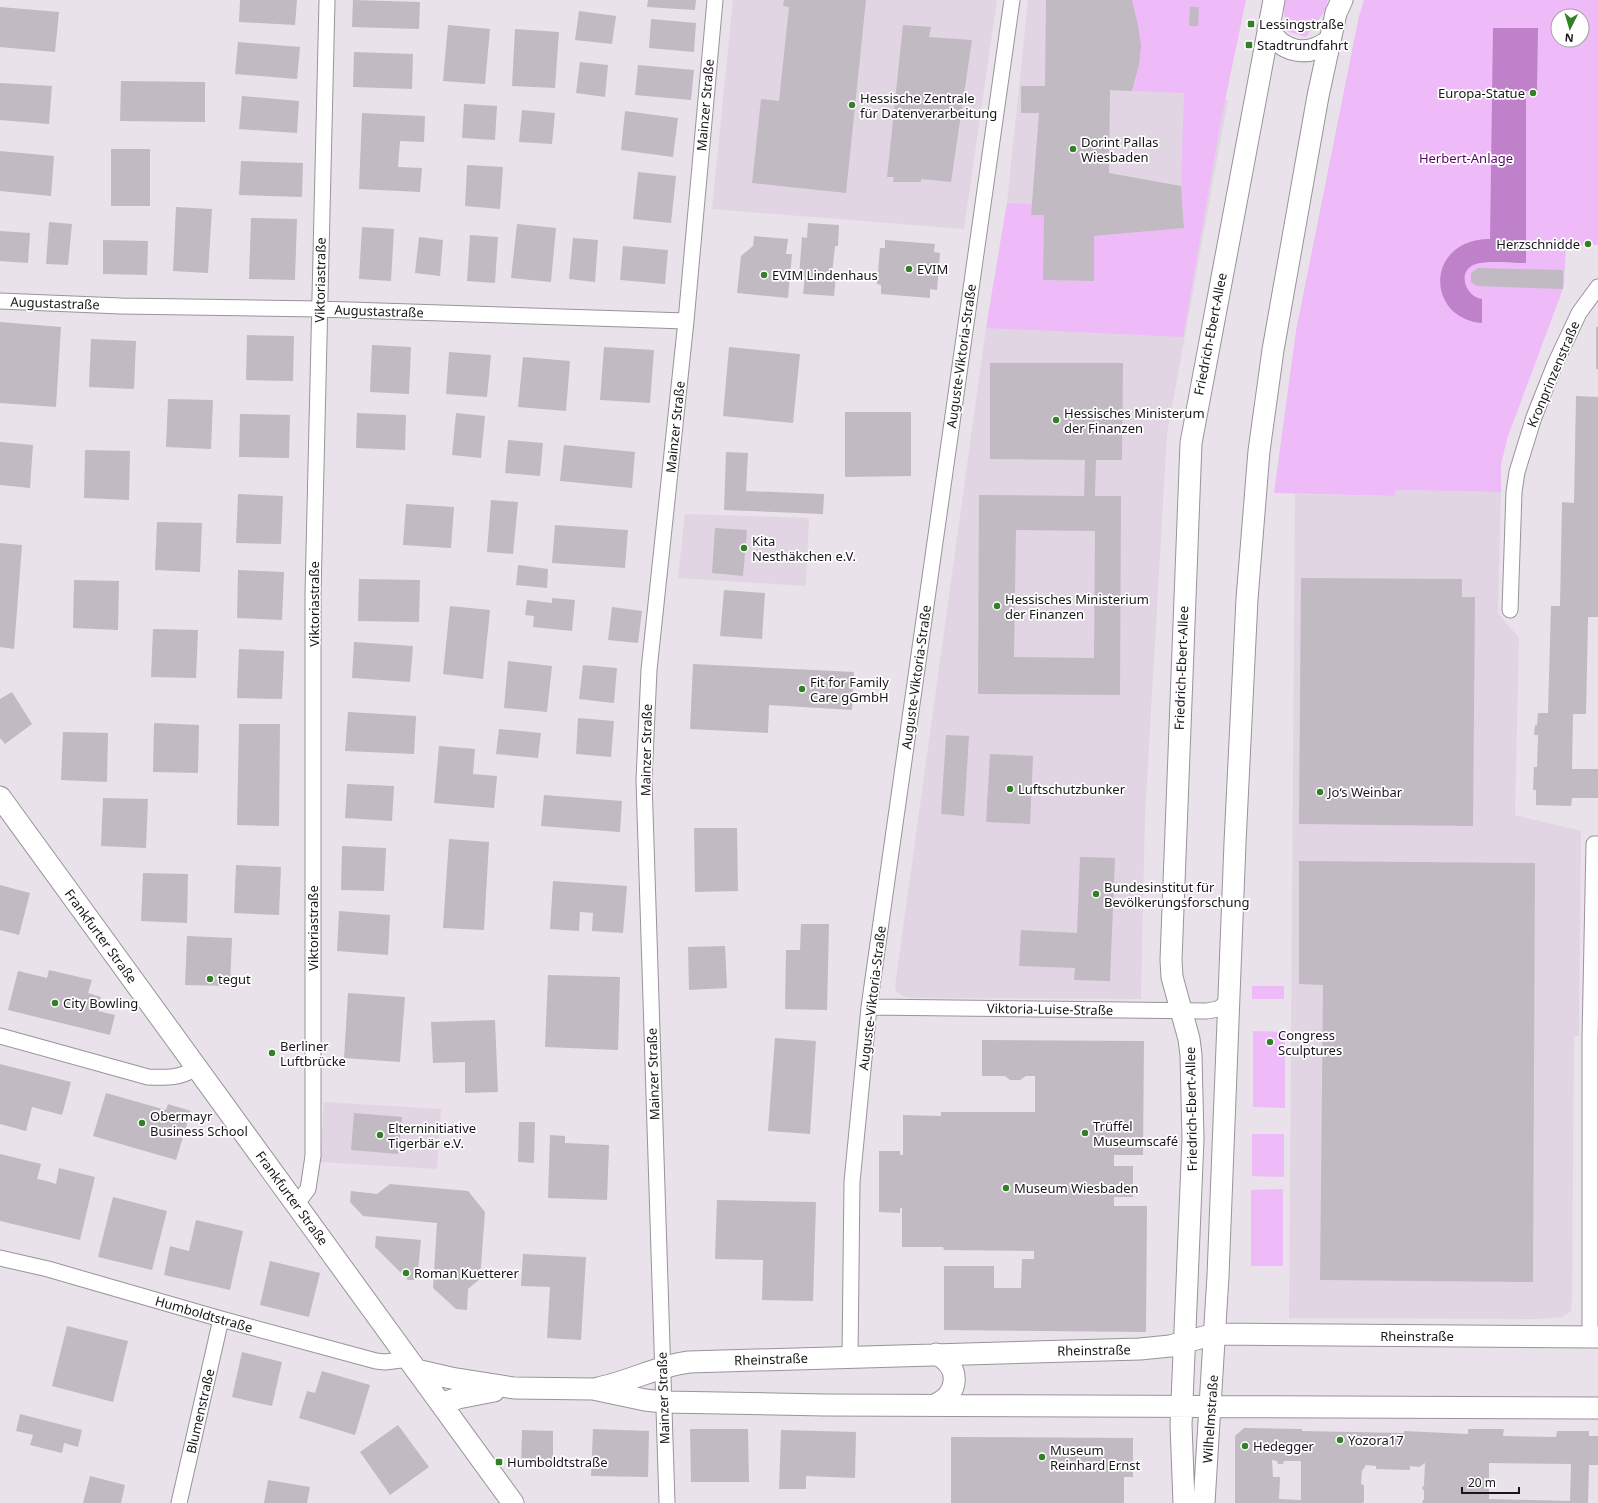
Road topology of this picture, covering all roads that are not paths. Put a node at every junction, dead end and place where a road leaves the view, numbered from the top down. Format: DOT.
graph roads {
  1 [pos="327,0"];
  2 [pos="714,0"];
  3 [pos="1012,0"];
  4 [pos="1274,0"];
  5 [pos="1339,4"];
  6 [pos="1268,29"];
  7 [pos="1330,40"];
  8 [pos="1598,287"];
  9 [pos="0,301"];
  10 [pos="319,309"];
  11 [pos="686,321"];
  12 [pos="1510,610"];
  13 [pos="0,797"];
  14 [pos="1596,844"];
  15 [pos="1229,1001"];
  16 [pos="869,1007"];
  17 [pos="1181,1010"];
  18 [pos="0,1036"];
  19 [pos="197,1068"];
  20 [pos="296,1205"];
  21 [pos="0,1258"];
  22 [pos="221,1319"];
  23 [pos="1215,1334"];
  24 [pos="1594,1337"];
  25 [pos="1186,1340"];
  26 [pos="936,1354"];
  27 [pos="850,1356"];
  28 [pos="412,1365"];
  29 [pos="662,1366"];
  30 [pos="514,1388"];
  31 [pos="593,1389"];
  32 [pos="664,1402"];
  33 [pos="441,1404"];
  34 [pos="935,1405"];
  35 [pos="1182,1406"];
  36 [pos="1211,1406"];
  37 [pos="1598,1408"];
  38 [pos="179,1503"];
  39 [pos="513,1503"];
  40 [pos="667,1503"];
  41 [pos="1184,1503"];
  42 [pos="1204,1503"];
  1 -- 10 [label="street, Viktoriastraße"];
  2 -- 11 [label="street, Mainzer Straße"];
  3 -- 16 [label="street, Auguste-Viktoria-Straße"];
  4 -- 6 [label="main road, Friedrich-Ebert-Allee"];
  5 -- 7 [label="main road"];
  6 -- 7 [label="main road"];
  6 -- 17 [label="main road, Friedrich-Ebert-Allee"];
  7 -- 15 [label="main road"];
  8 -- 12 [label="street, Kronprinzenstraße"];
  9 -- 10 [label="street, Augustastraße"];
  10 -- 11 [label="street, Augustastraße"];
  10 -- 20 [label="street, Viktoriastraße"];
  11 -- 29 [label="street, Mainzer Straße"];
  13 -- 19 [label="main road, Frankfurter Straße"];
  14 -- 24 [label="street"];
  15 -- 17 [label="street, Viktoria-Luise-Straße"];
  15 -- 23 [label="main road"];
  16 -- 17 [label="street, Viktoria-Luise-Straße"];
  16 -- 27 [label="street, Auguste-Viktoria-Straße"];
  17 -- 25 [label="main road, Friedrich-Ebert-Allee"];
  18 -- 19 [label="street"];
  19 -- 20 [label="main road, Frankfurter Straße"];
  20 -- 28 [label="main road, Frankfurter Straße"];
  21 -- 22 [label="street, Humboldtstraße"];
  22 -- 28 [label="street, Humboldtstraße"];
  22 -- 38 [label="street, Blumenstraße"];
  23 -- 24 [label="main road, Rheinstraße"];
  23 -- 25 [label="main road, Rheinstraße"];
  23 -- 36 [label="main road, Wilhelmstraße"];
  25 -- 26 [label="main road, Rheinstraße"];
  25 -- 35 [label="main road, Wilhelmstraße"];
  26 -- 27 [label="main road, Rheinstraße"];
  26 -- 34 [label="main road"];
  27 -- 29 [label="main road, Rheinstraße"];
  28 -- 30 [label="main road"];
  28 -- 33 [label="main road, Frankfurter Straße"];
  29 -- 31 [label="main road, Rheinstraße"];
  29 -- 32 [label="street, Mainzer Straße"];
  30 -- 31 [label="main road, Rheinstraße"];
  30 -- 33 [label="main road"];
  31 -- 32 [label="main road, Rheinstraße"];
  32 -- 34 [label="main road, Rheinstraße"];
  32 -- 40 [label="street, Mainzer Straße"];
  33 -- 39 [label="main road, Frankfurter Straße"];
  34 -- 35 [label="main road, Rheinstraße"];
  35 -- 36 [label="main road, Rheinstraße"];
  35 -- 41 [label="main road, Wilhelmstraße"];
  36 -- 37 [label="main road, Rheinstraße"];
  36 -- 42 [label="main road, Wilhelmstraße"];
}
